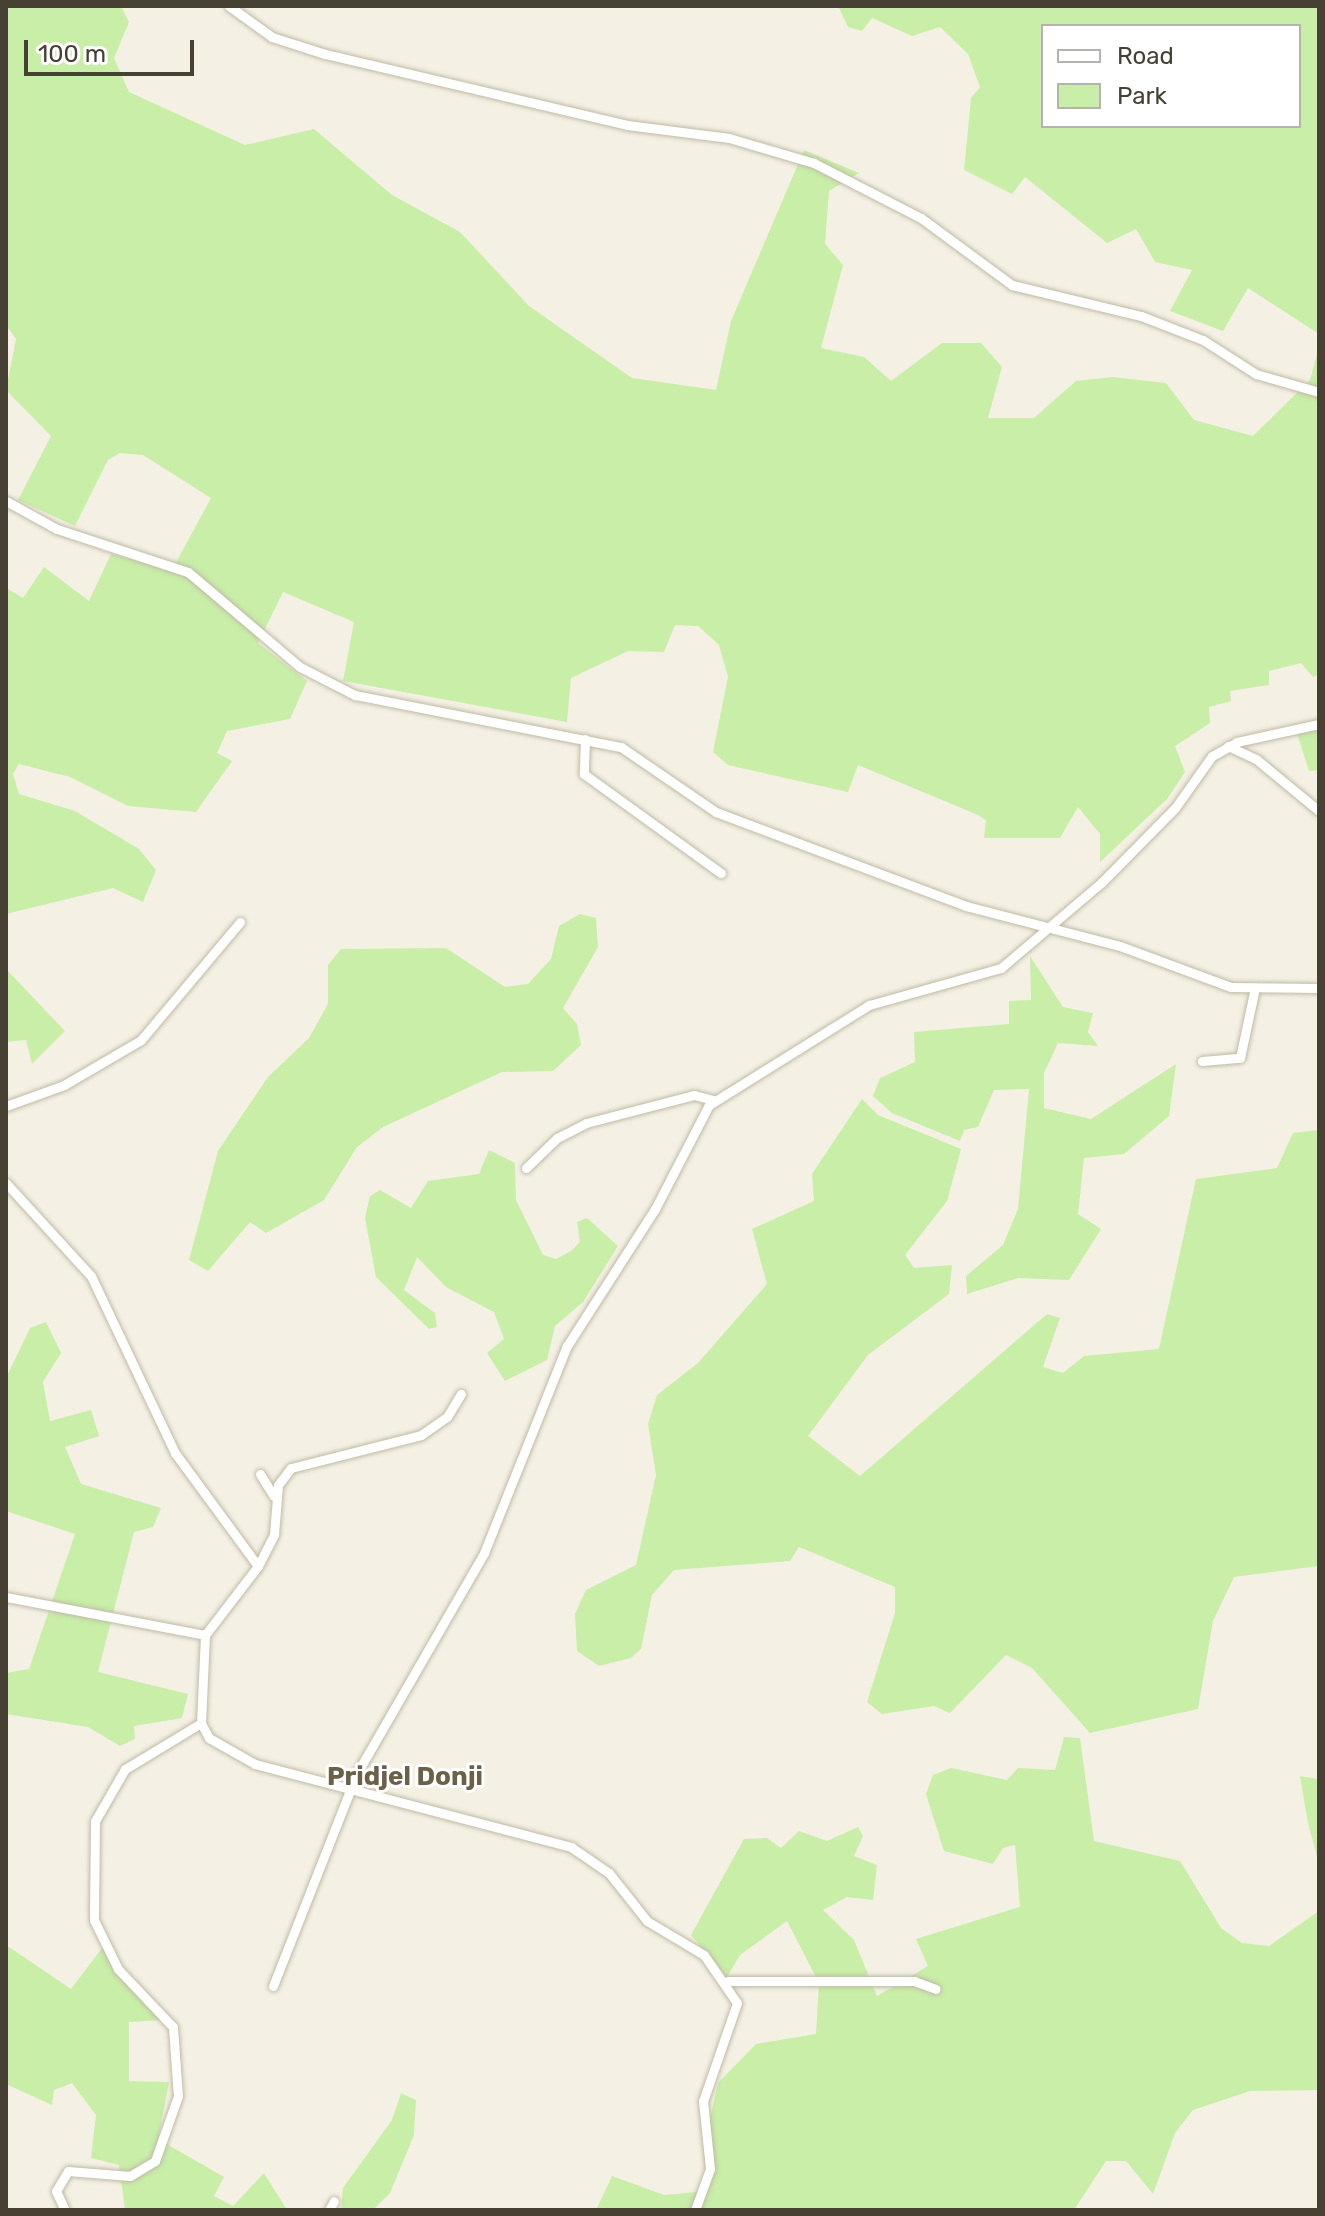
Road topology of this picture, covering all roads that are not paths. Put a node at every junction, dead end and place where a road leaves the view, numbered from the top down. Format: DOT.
graph roads {
  1 [pos="229,6"];
  2 [pos="1319,392"];
  3 [pos="6,501"];
  4 [pos="1319,724"];
  5 [pos="585,739"];
  6 [pos="1228,746"];
  7 [pos="1319,811"];
  8 [pos="721,873"];
  9 [pos="240,922"];
  10 [pos="1051,930"];
  11 [pos="1319,988"];
  12 [pos="1254,992"];
  13 [pos="1202,1061"];
  14 [pos="713,1100"];
  15 [pos="6,1106"];
  16 [pos="526,1168"];
  17 [pos="6,1183"];
  18 [pos="461,1394"];
  19 [pos="260,1474"];
  20 [pos="274,1496"];
  21 [pos="258,1566"];
  22 [pos="6,1597"];
  23 [pos="205,1635"];
  24 [pos="201,1723"];
  25 [pos="353,1785"];
  26 [pos="728,1981"];
  27 [pos="273,1986"];
  28 [pos="936,1989"];
  29 [pos="65,2210"];
  30 [pos="695,2210"];
  1 -- 2 [label="street"];
  3 -- 5 [label="street"];
  4 -- 6 [label="street"];
  5 -- 8 [label="street"];
  5 -- 10 [label="street"];
  6 -- 7 [label="street"];
  6 -- 10 [label="street"];
  9 -- 15 [label="street"];
  10 -- 12 [label="street"];
  10 -- 14 [label="street"];
  11 -- 12 [label="street"];
  12 -- 13 [label="street"];
  14 -- 16 [label="street"];
  14 -- 25 [label="street"];
  17 -- 21 [label="street"];
  18 -- 20 [label="street"];
  19 -- 20 [label="street"];
  20 -- 21 [label="street"];
  21 -- 23 [label="street"];
  22 -- 23 [label="street"];
  23 -- 24 [label="street"];
  24 -- 25 [label="street"];
  24 -- 29 [label="street"];
  25 -- 26 [label="street"];
  25 -- 27 [label="street"];
  26 -- 28 [label="street"];
  26 -- 30 [label="street"];
}
